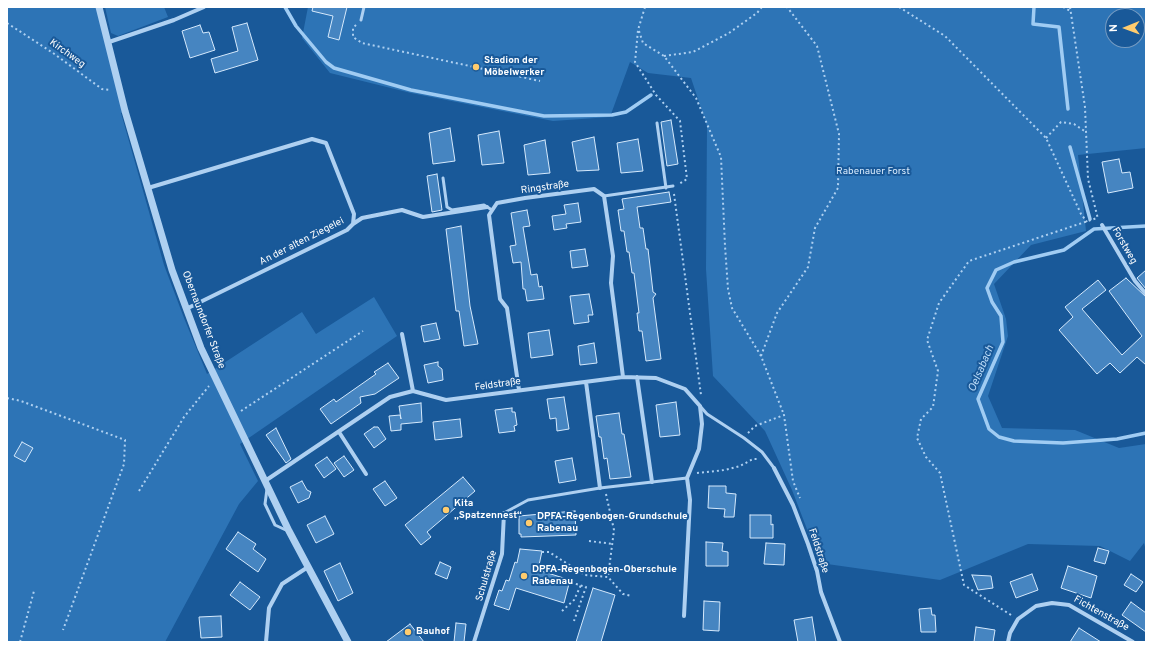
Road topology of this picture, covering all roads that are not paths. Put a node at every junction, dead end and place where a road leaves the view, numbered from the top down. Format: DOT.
graph roads {
  1 [pos="99,7"];
  2 [pos="204,7"];
  3 [pos="364,7"];
  4 [pos="361,20"];
  5 [pos="109,42"];
  6 [pos="657,123"];
  7 [pos="443,178"];
  8 [pos="673,186"];
  9 [pos="148,188"];
  10 [pos="666,188"];
  11 [pos="604,196"];
  12 [pos="487,207"];
  13 [pos="492,210"];
  14 [pos="353,224"];
  15 [pos="1102,225"];
  16 [pos="1146,294"];
  17 [pos="185,309"];
  18 [pos="402,334"];
  19 [pos="623,377"];
  20 [pos="637,377"];
  21 [pos="586,382"];
  22 [pos="413,390"];
  23 [pos="519,390"];
  24 [pos="700,406"];
  25 [pos="339,432"];
  26 [pos="774,468"];
  27 [pos="366,474"];
  28 [pos="687,478"];
  29 [pos="652,482"];
  30 [pos="266,484"];
  31 [pos="602,488"];
  32 [pos="504,513"];
  33 [pos="308,567"];
  34 [pos="684,616"];
  35 [pos="266,642"];
  36 [pos="348,642"];
  37 [pos="474,642"];
  38 [pos="840,642"];
  39 [pos="1008,642"];
  40 [pos="1133,642"];
  1 -- 5 [label="street, Obernaundorfer Straße"];
  2 -- 5 [label="street"];
  3 -- 4 [label="lane"];
  5 -- 9 [label="street, Obernaundorfer Straße"];
  6 -- 10 [label="lane"];
  7 -- 12 [label="lane"];
  8 -- 10 [label="lane"];
  9 -- 14 [label="street, An der alten Ziegelei"];
  9 -- 17 [label="street, Obernaundorfer Straße"];
  10 -- 11 [label="lane"];
  11 -- 13 [label="street, Ringstraße"];
  11 -- 19 [label="street"];
  12 -- 13 [label="lane"];
  12 -- 14 [label="street"];
  13 -- 23 [label="street"];
  14 -- 17 [label="street, An der alten Ziegelei"];
  15 -- 16 [label="street, Forstweg"];
  17 -- 30 [label="street, Obernaundorfer Straße"];
  18 -- 22 [label="street"];
  19 -- 20 [label="street, Feldstraße"];
  19 -- 21 [label="street, Feldstraße"];
  20 -- 24 [label="street, Feldstraße"];
  20 -- 29 [label="street"];
  21 -- 23 [label="street, Feldstraße"];
  21 -- 31 [label="street"];
  22 -- 23 [label="street, Feldstraße"];
  22 -- 25 [label="street"];
  24 -- 26 [label="lane"];
  24 -- 28 [label="street"];
  25 -- 27 [label="street"];
  25 -- 30 [label="street"];
  26 -- 38 [label="street, Feldstraße"];
  28 -- 29 [label="lane"];
  28 -- 34 [label="street"];
  29 -- 31 [label="lane"];
  30 -- 33 [label="street, Obernaundorfer Straße"];
  31 -- 32 [label="lane"];
  32 -- 37 [label="street, Schulstraße"];
  33 -- 35 [label="street"];
  33 -- 36 [label="street, Obernaundorfer Straße"];
  39 -- 40 [label="street, Fichtenstraße"];
}
